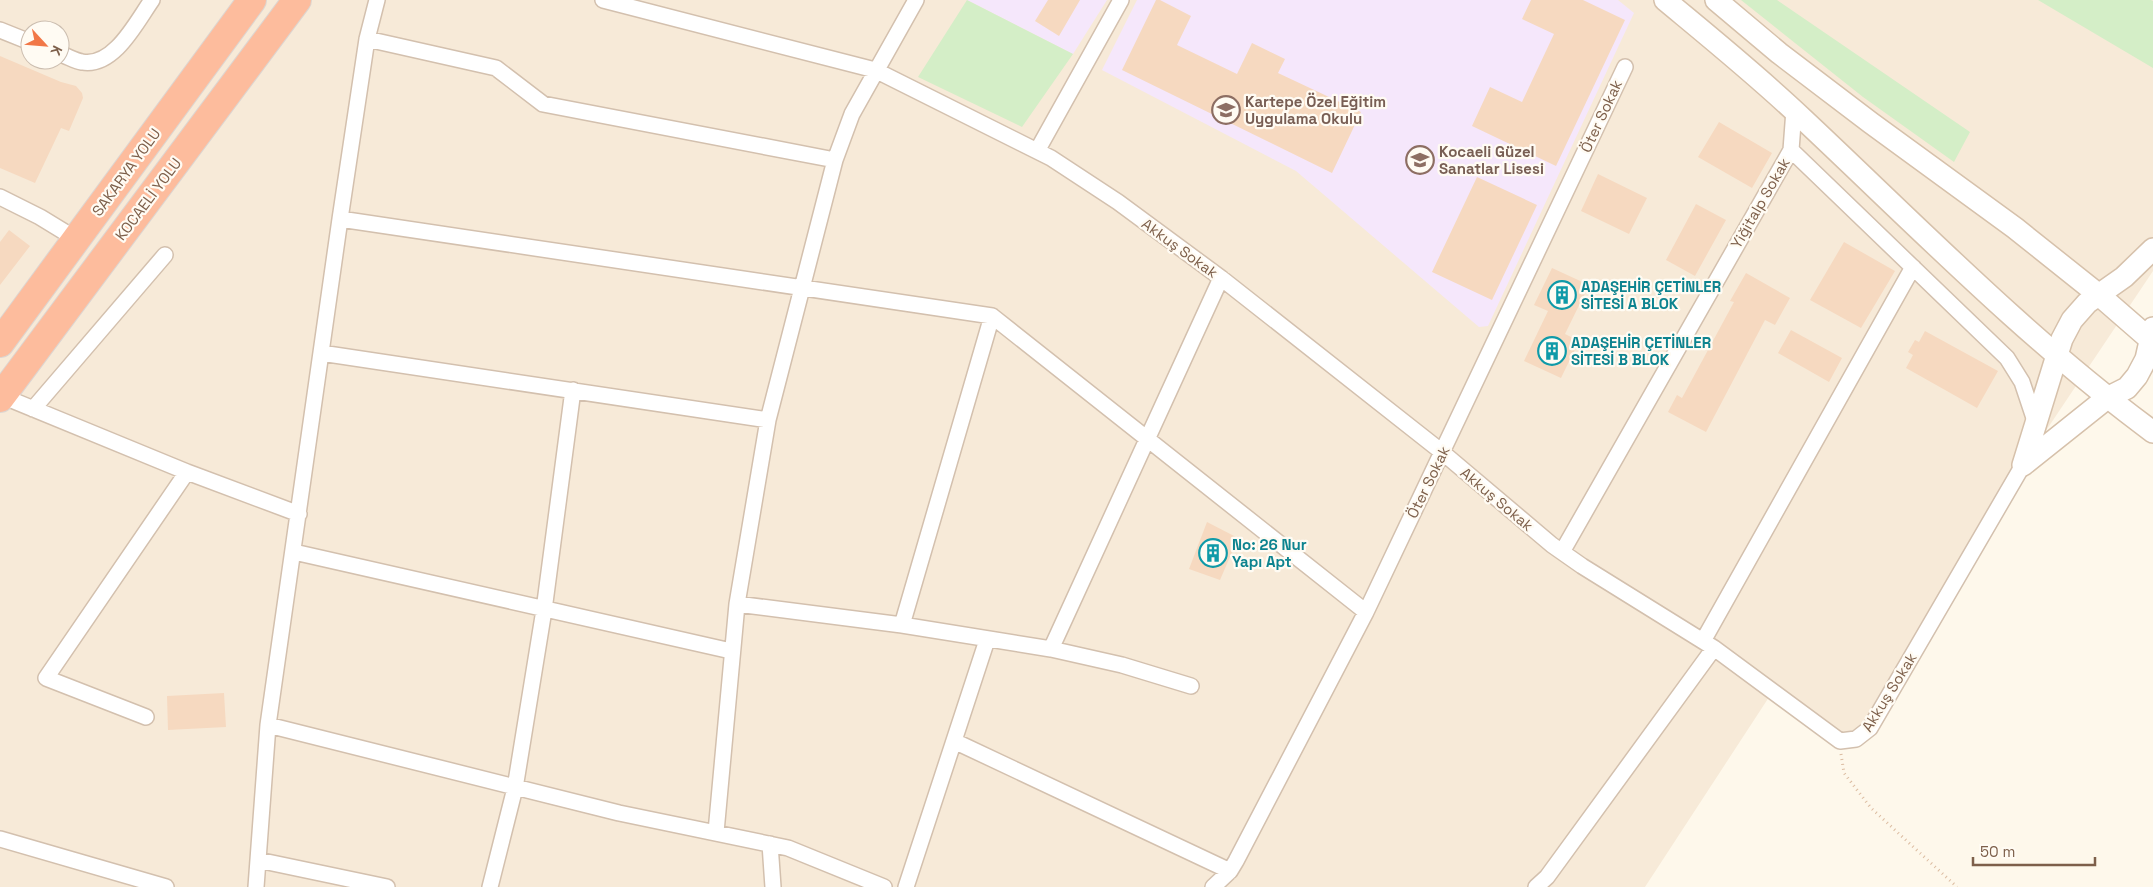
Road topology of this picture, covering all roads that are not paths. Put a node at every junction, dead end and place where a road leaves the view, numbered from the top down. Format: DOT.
graph roads {
  1 [pos="152,0"];
  2 [pos="252,0"];
  3 [pos="297,0"];
  4 [pos="378,0"];
  5 [pos="604,0"];
  6 [pos="916,0"];
  7 [pos="1121,0"];
  8 [pos="1665,0"];
  9 [pos="1716,0"];
  10 [pos="633,3"];
  11 [pos="0,30"];
  12 [pos="20,38"];
  13 [pos="367,39"];
  14 [pos="70,58"];
  15 [pos="1625,67"];
  16 [pos="875,70"];
  17 [pos="1794,110"];
  18 [pos="1791,150"];
  19 [pos="1037,151"];
  20 [pos="835,160"];
  21 [pos="0,197"];
  22 [pos="340,219"];
  23 [pos="76,239"];
  24 [pos="2153,249"];
  25 [pos="165,255"];
  26 [pos="1913,267"];
  27 [pos="1221,278"];
  28 [pos="802,287"];
  29 [pos="2100,295"];
  30 [pos="992,316"];
  31 [pos="2152,336"];
  32 [pos="0,343"];
  33 [pos="321,353"];
  34 [pos="2058,356"];
  35 [pos="573,390"];
  36 [pos="1,397"];
  37 [pos="2107,398"];
  38 [pos="33,408"];
  39 [pos="768,420"];
  40 [pos="2035,421"];
  41 [pos="2153,432"];
  42 [pos="1148,438"];
  43 [pos="1442,452"];
  44 [pos="2023,464"];
  45 [pos="187,472"];
  46 [pos="299,514"];
  47 [pos="294,552"];
  48 [pos="1562,552"];
  49 [pos="737,604"];
  50 [pos="544,610"];
  51 [pos="1366,612"];
  52 [pos="902,625"];
  53 [pos="987,640"];
  54 [pos="1709,645"];
  55 [pos="1051,649"];
  56 [pos="731,651"];
  57 [pos="1191,686"];
  58 [pos="146,717"];
  59 [pos="268,725"];
  60 [pos="954,741"];
  61 [pos="515,788"];
  62 [pos="716,832"];
  63 [pos="0,839"];
  64 [pos="770,844"];
  65 [pos="258,860"];
  66 [pos="1230,871"];
  67 [pos="118,880"];
  68 [pos="166,887"];
  69 [pos="256,887"];
  70 [pos="387,887"];
  71 [pos="490,887"];
  72 [pos="773,887"];
  73 [pos="884,887"];
  74 [pos="906,887"];
  75 [pos="1213,887"];
  76 [pos="1536,887"];
  1 -- 14 [label="street"];
  2 -- 23 [label="highway, SAKARYA YOLU"];
  3 -- 36 [label="highway, KOCAELİ YOLU"];
  4 -- 13 [label="street"];
  5 -- 10 [label="street, Akkuş Sokak"];
  6 -- 16 [label="street"];
  7 -- 19 [label="street"];
  8 -- 17 [label="main road"];
  9 -- 29 [label="main road"];
  10 -- 16 [label="street, Akkuş Sokak"];
  11 -- 12 [label="street"];
  13 -- 20 [label="street"];
  13 -- 22 [label="street"];
  15 -- 43 [label="street, Öter Sokak"];
  16 -- 19 [label="street, Akkuş Sokak"];
  16 -- 20 [label="street"];
  17 -- 18 [label="street"];
  17 -- 34 [label="main road"];
  18 -- 26 [label="street, Yiğitalp Sokak"];
  18 -- 48 [label="street, Yiğitalp Sokak"];
  19 -- 27 [label="street, Akkuş Sokak"];
  20 -- 28 [label="street"];
  21 -- 23 [label="street"];
  22 -- 28 [label="street"];
  22 -- 33 [label="street"];
  23 -- 32 [label="highway, SAKARYA YOLU"];
  24 -- 29 [label="main road"];
  25 -- 38 [label="street"];
  26 -- 40 [label="street, Yiğitalp Sokak"];
  26 -- 54 [label="street"];
  27 -- 42 [label="street"];
  27 -- 43 [label="street, Akkuş Sokak"];
  28 -- 30 [label="street"];
  28 -- 39 [label="street"];
  29 -- 31 [label="main road"];
  29 -- 34 [label="main road"];
  30 -- 42 [label="street"];
  30 -- 52 [label="street"];
  31 -- 37 [label="main road"];
  33 -- 35 [label="street"];
  33 -- 46 [label="street"];
  34 -- 37 [label="main road"];
  34 -- 40 [label="main road"];
  35 -- 39 [label="street"];
  35 -- 50 [label="street"];
  36 -- 38 [label="street"];
  37 -- 41 [label="main road"];
  37 -- 44 [label="main road"];
  38 -- 45 [label="street"];
  39 -- 49 [label="street"];
  40 -- 44 [label="main road"];
  42 -- 51 [label="street"];
  42 -- 55 [label="street"];
  43 -- 48 [label="street, Akkuş Sokak"];
  43 -- 51 [label="street, Öter Sokak"];
  44 -- 54 [label="street, Akkuş Sokak"];
  45 -- 46 [label="street"];
  45 -- 58 [label="street"];
  46 -- 47 [label="street"];
  47 -- 50 [label="street"];
  47 -- 59 [label="street"];
  48 -- 54 [label="street, Akkuş Sokak"];
  49 -- 52 [label="street"];
  49 -- 56 [label="street"];
  50 -- 56 [label="street"];
  50 -- 61 [label="street"];
  51 -- 66 [label="street, Öter Sokak"];
  52 -- 53 [label="street"];
  53 -- 55 [label="street"];
  53 -- 60 [label="street"];
  54 -- 76 [label="street"];
  55 -- 57 [label="street"];
  56 -- 62 [label="street"];
  59 -- 61 [label="street"];
  59 -- 65 [label="street"];
  60 -- 66 [label="street"];
  60 -- 74 [label="street"];
  61 -- 62 [label="street"];
  61 -- 71 [label="street"];
  62 -- 64 [label="street"];
  63 -- 67 [label="street"];
  64 -- 72 [label="street"];
  64 -- 73 [label="street"];
  65 -- 69 [label="street"];
  65 -- 70 [label="street"];
  66 -- 75 [label="street, Öter Sokak"];
  67 -- 68 [label="street"];
}
